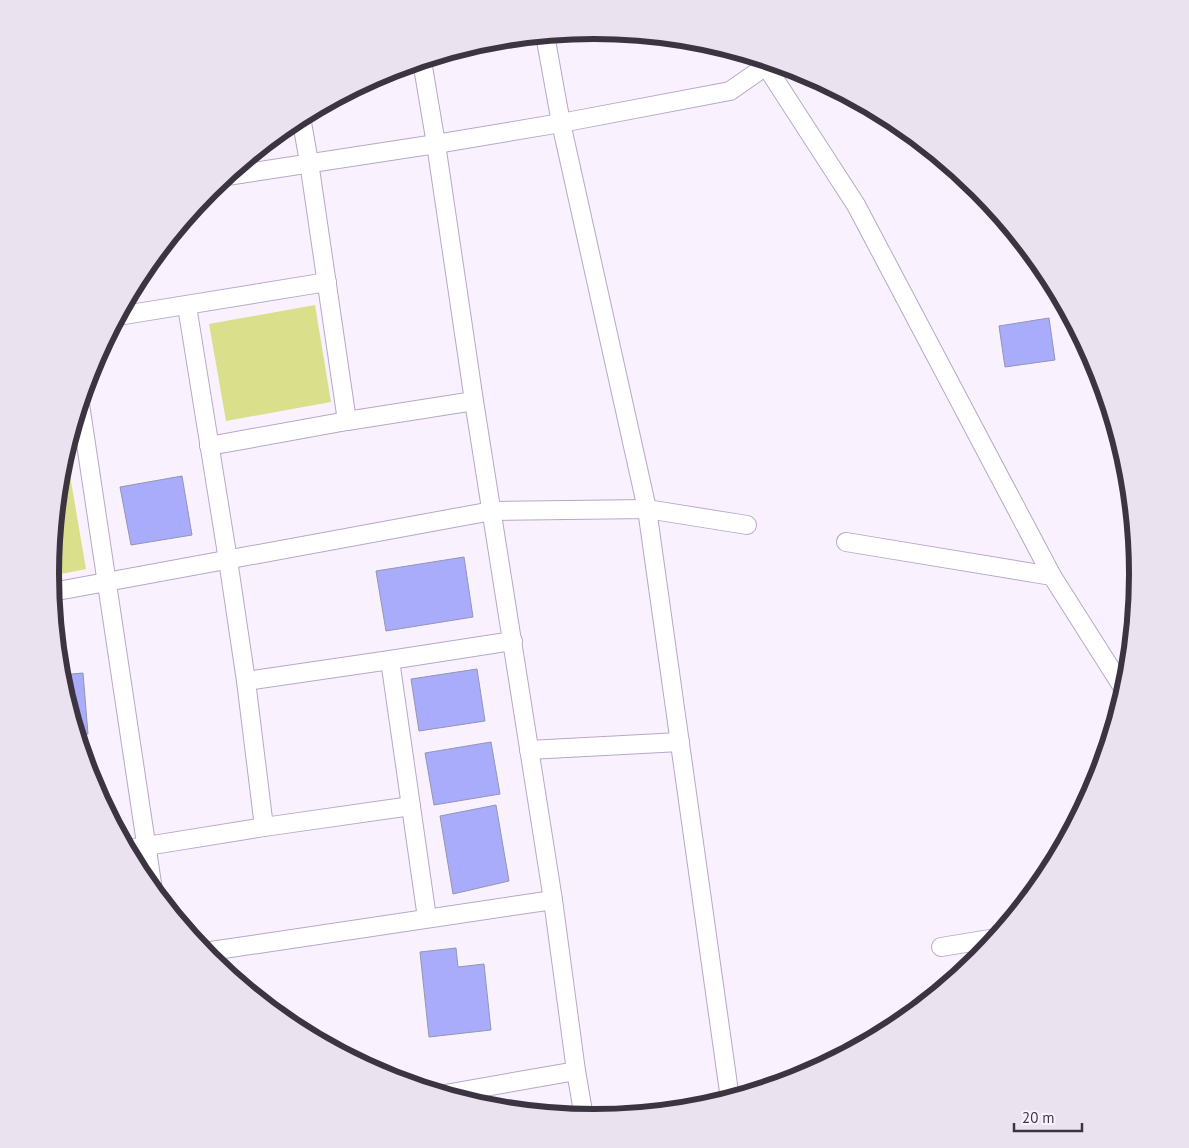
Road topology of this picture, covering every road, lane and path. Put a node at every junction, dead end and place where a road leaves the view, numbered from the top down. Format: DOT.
graph roads {
  1 [pos="546,41"];
  2 [pos="762,65"];
  3 [pos="423,67"];
  4 [pos="768,67"];
  5 [pos="562,123"];
  6 [pos="303,126"];
  7 [pos="436,144"];
  8 [pos="309,162"];
  9 [pos="240,174"];
  10 [pos="327,282"];
  11 [pos="187,306"];
  12 [pos="126,315"];
  13 [pos="474,401"];
  14 [pos="82,419"];
  15 [pos="347,421"];
  16 [pos="209,446"];
  17 [pos="647,510"];
  18 [pos="492,511"];
  19 [pos="747,525"];
  20 [pos="846,542"];
  21 [pos="228,560"];
  22 [pos="1052,576"];
  23 [pos="108,581"];
  24 [pos="59,591"];
  25 [pos="512,641"];
  26 [pos="390,660"];
  27 [pos="246,681"];
  28 [pos="1118,681"];
  29 [pos="680,742"];
  30 [pos="529,750"];
  31 [pos="411,806"];
  32 [pos="264,827"];
  33 [pos="148,846"];
  34 [pos="135,848"];
  35 [pos="151,874"];
  36 [pos="553,900"];
  37 [pos="427,918"];
  38 [pos="985,940"];
  39 [pos="941,947"];
  40 [pos="214,950"];
  41 [pos="576,1071"];
  42 [pos="459,1092"];
  43 [pos="729,1092"];
  44 [pos="583,1109"];
  1 -- 5 [label="street"];
  2 -- 5 [label="street"];
  3 -- 7 [label="street"];
  4 -- 22 [label="street"];
  5 -- 7 [label="street"];
  5 -- 17 [label="street"];
  6 -- 8 [label="street"];
  7 -- 8 [label="street"];
  7 -- 13 [label="street"];
  8 -- 9 [label="street"];
  8 -- 10 [label="street"];
  10 -- 11 [label="street"];
  10 -- 15 [label="street"];
  11 -- 12 [label="street"];
  11 -- 16 [label="street"];
  13 -- 15 [label="street"];
  13 -- 18 [label="street"];
  14 -- 23 [label="street"];
  15 -- 16 [label="street"];
  16 -- 21 [label="street"];
  17 -- 18 [label="street"];
  17 -- 19 [label="street"];
  17 -- 29 [label="street"];
  18 -- 21 [label="street"];
  18 -- 25 [label="street"];
  20 -- 22 [label="street"];
  21 -- 23 [label="street"];
  21 -- 27 [label="street"];
  22 -- 28 [label="street"];
  23 -- 24 [label="street"];
  23 -- 33 [label="street"];
  25 -- 26 [label="street"];
  25 -- 30 [label="street"];
  26 -- 27 [label="street"];
  26 -- 31 [label="street"];
  27 -- 32 [label="street"];
  29 -- 30 [label="street"];
  29 -- 43 [label="street"];
  30 -- 36 [label="street"];
  31 -- 32 [label="street"];
  31 -- 37 [label="street"];
  32 -- 33 [label="street"];
  33 -- 34 [label="street"];
  33 -- 35 [label="street"];
  36 -- 37 [label="street"];
  36 -- 41 [label="street"];
  37 -- 40 [label="street"];
  38 -- 39 [label="street"];
  41 -- 42 [label="street"];
  41 -- 44 [label="street"];
}
